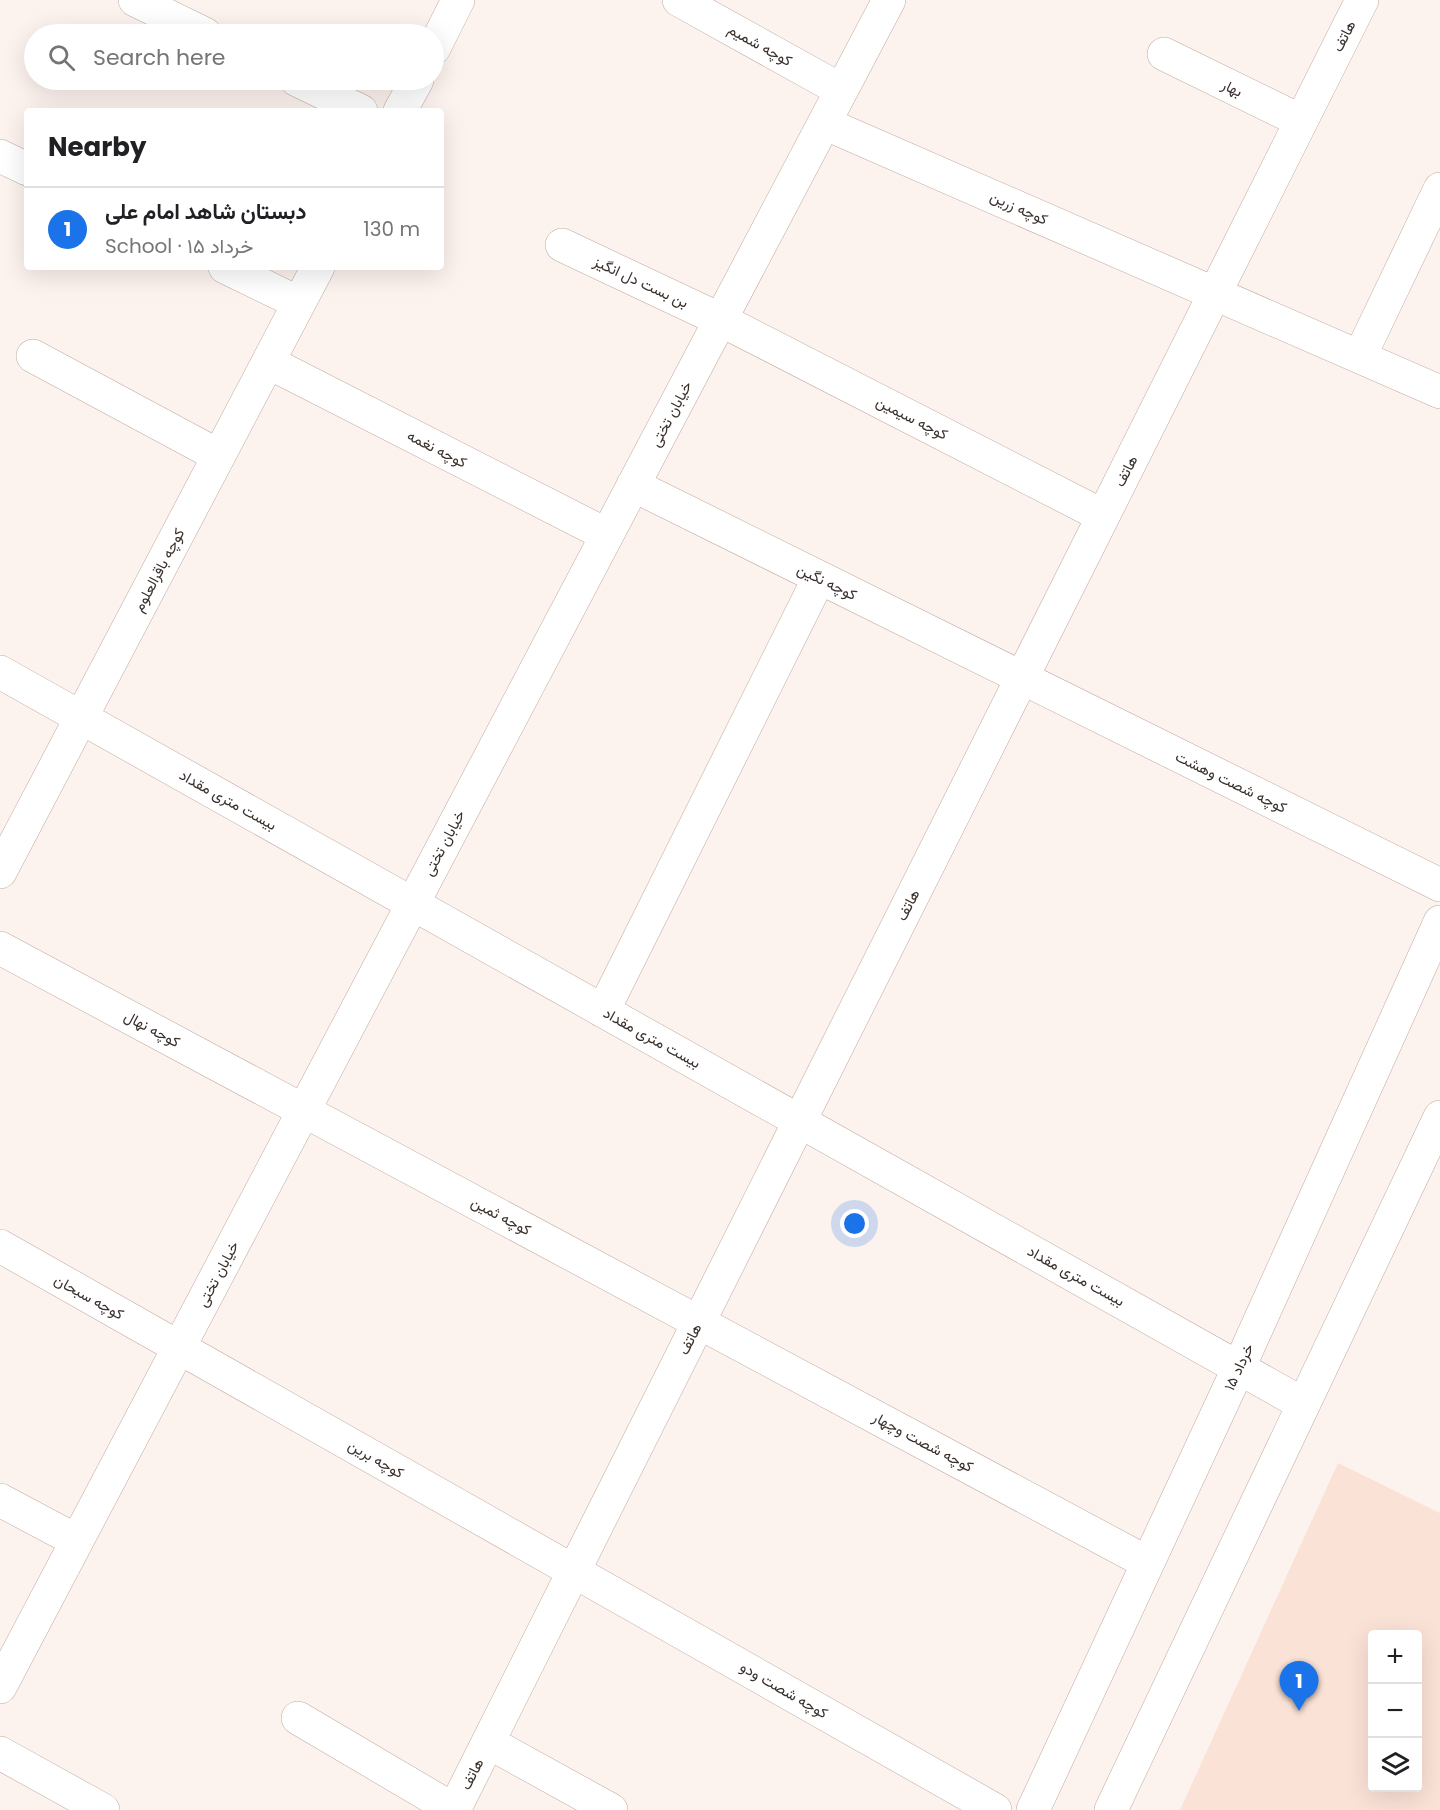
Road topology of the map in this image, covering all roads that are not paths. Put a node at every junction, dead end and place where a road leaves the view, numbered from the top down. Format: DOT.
graph roads {
  1 [pos="135,0"];
  2 [pos="459,0"];
  3 [pos="679,0"];
  4 [pos="888,0"];
  5 [pos="1362,0"];
  6 [pos="184,24"];
  7 [pos="444,29"];
  8 [pos="1164,54"];
  9 [pos="318,90"];
  10 [pos="412,90"];
  11 [pos="841,90"];
  12 [pos="355,108"];
  13 [pos="402,108"];
  14 [pos="1301,121"];
  15 [pos="824,123"];
  16 [pos="0,156"];
  17 [pos="24,168"];
  18 [pos="1440,189"];
  19 [pos="562,245"];
  20 [pos="231,270"];
  21 [pos="316,270"];
  22 [pos="1215,293"];
  23 [pos="299,303"];
  24 [pos="721,320"];
  25 [pos="33,356"];
  26 [pos="1360,356"];
  27 [pos="268,362"];
  28 [pos="1440,392"];
  29 [pos="219,456"];
  30 [pos="633,486"];
  31 [pos="1103,516"];
  32 [pos="607,535"];
  33 [pos="819,578"];
  34 [pos="0,672"];
  35 [pos="1022,678"];
  36 [pos="81,717"];
  37 [pos="0,872"];
  38 [pos="1440,885"];
  39 [pos="412,903"];
  40 [pos="1440,922"];
  41 [pos="0,948"];
  42 [pos="603,1011"];
  43 [pos="304,1110"];
  44 [pos="1440,1117"];
  45 [pos="799,1121"];
  46 [pos="0,1246"];
  47 [pos="699,1322"];
  48 [pos="179,1347"];
  49 [pos="1239,1368"];
  50 [pos="1304,1404"];
  51 [pos="0,1500"];
  52 [pos="77,1541"];
  53 [pos="1148,1563"];
  54 [pos="574,1571"];
  55 [pos="0,1687"];
  56 [pos="298,1718"];
  57 [pos="488,1742"];
  58 [pos="0,1753"];
  59 [pos="103,1810"];
  60 [pos="454,1810"];
  61 [pos="611,1810"];
  62 [pos="995,1810"];
  63 [pos="1033,1810"];
  64 [pos="1111,1810"];
  1 -- 6 [label="street"];
  2 -- 7 [label="street"];
  3 -- 11 [label="street, کوچه شمیم"];
  4 -- 11 [label="street, خیابان تختی"];
  5 -- 14 [label="street, هاتف"];
  8 -- 14 [label="street, بهار"];
  9 -- 12 [label="street"];
  10 -- 13 [label="street"];
  11 -- 15 [label="street, خیابان تختی"];
  14 -- 22 [label="street, هاتف"];
  15 -- 22 [label="street, کوچه زرین"];
  15 -- 24 [label="street, خیابان تختی"];
  16 -- 17 [label="street"];
  18 -- 26 [label="street"];
  19 -- 24 [label="street, بن بست دل انگیز"];
  20 -- 23 [label="street"];
  21 -- 23 [label="street, کوچه باقرالعلوم"];
  22 -- 26 [label="street, کوچه زرین"];
  22 -- 31 [label="street, هاتف"];
  23 -- 27 [label="street, کوچه باقرالعلوم"];
  24 -- 30 [label="street, خیابان تختی"];
  24 -- 31 [label="street, کوچه سیمین"];
  25 -- 29 [label="street"];
  26 -- 28 [label="street, کوچه زرین"];
  27 -- 29 [label="street, کوچه باقرالعلوم"];
  27 -- 32 [label="street, کوچه نغمه"];
  29 -- 36 [label="street, کوچه باقرالعلوم"];
  30 -- 32 [label="street, خیابان تختی"];
  30 -- 33 [label="street, کوچه نگین"];
  31 -- 35 [label="street, هاتف"];
  32 -- 39 [label="street, خیابان تختی"];
  33 -- 35 [label="street, کوچه نگین"];
  33 -- 42 [label="street"];
  34 -- 36 [label="street, بیست متری مقداد"];
  35 -- 38 [label="street, کوچه شصت وهشت"];
  35 -- 45 [label="street, هاتف"];
  36 -- 37 [label="street, کوچه باقرالعلوم"];
  36 -- 39 [label="street, بیست متری مقداد"];
  39 -- 42 [label="street, بیست متری مقداد"];
  39 -- 43 [label="street, خیابان تختی"];
  40 -- 49 [label="street, ۱۵ خرداد"];
  41 -- 43 [label="street, کوچه نهال"];
  42 -- 45 [label="street, بیست متری مقداد"];
  43 -- 47 [label="street, کوچه ثمین"];
  43 -- 48 [label="street, خیابان تختی"];
  44 -- 50 [label="street"];
  45 -- 47 [label="street, هاتف"];
  45 -- 49 [label="street, بیست متری مقداد"];
  46 -- 48 [label="street, کوچه سبحان"];
  47 -- 53 [label="street, کوچه شصت وچهار"];
  47 -- 54 [label="street, هاتف"];
  48 -- 52 [label="street, خیابان تختی"];
  48 -- 54 [label="street, کوچه برین"];
  49 -- 50 [label="street, بیست متری مقداد"];
  49 -- 53 [label="street, ۱۵ خرداد"];
  50 -- 64 [label="street"];
  51 -- 52 [label="street"];
  52 -- 55 [label="street, خیابان تختی"];
  53 -- 63 [label="street, ۱۵ خرداد"];
  54 -- 57 [label="street, هاتف"];
  54 -- 62 [label="street, کوچه شصت ودو"];
  56 -- 60 [label="street"];
  57 -- 60 [label="street, هاتف"];
  57 -- 61 [label="street"];
  58 -- 59 [label="street"];
}
